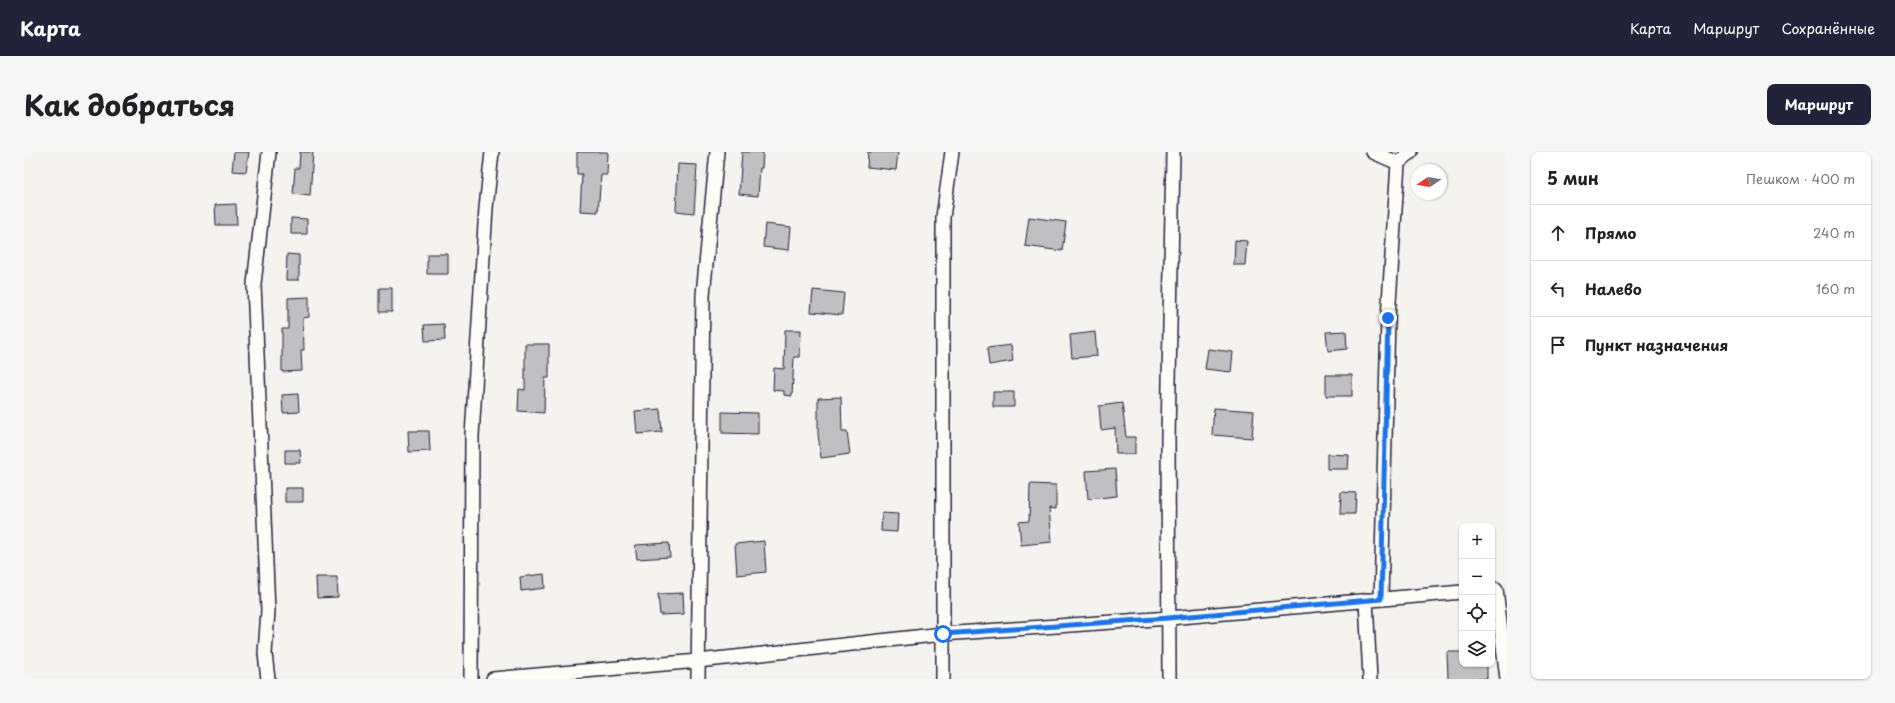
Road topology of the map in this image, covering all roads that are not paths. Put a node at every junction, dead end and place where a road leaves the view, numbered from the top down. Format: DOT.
graph roads {
  1 [pos="269,152"];
  2 [pos="492,152"];
  3 [pos="717,152"];
  4 [pos="952,152"];
  5 [pos="1172,152"];
  6 [pos="1373,152"];
  7 [pos="1411,152"];
  8 [pos="1398,163"];
  9 [pos="1498,588"];
  10 [pos="1459,592"];
  11 [pos="1381,599"];
  12 [pos="1366,600"];
  13 [pos="1168,618"];
  14 [pos="943,634"];
  15 [pos="698,660"];
  16 [pos="268,679"];
  17 [pos="471,679"];
  18 [pos="493,679"];
  19 [pos="698,679"];
  20 [pos="943,679"];
  21 [pos="1169,679"];
  22 [pos="1370,679"];
  23 [pos="1507,679"];
  1 -- 16 [label="street"];
  2 -- 17 [label="street"];
  3 -- 15 [label="street"];
  4 -- 14 [label="street"];
  5 -- 13 [label="street"];
  6 -- 8 [label="street"];
  7 -- 8 [label="street"];
  8 -- 11 [label="street"];
  9 -- 23 [label="street"];
  10 -- 11 [label="street"];
  11 -- 12 [label="street"];
  12 -- 13 [label="street"];
  12 -- 22 [label="street"];
  13 -- 14 [label="street"];
  13 -- 21 [label="street"];
  14 -- 15 [label="street"];
  14 -- 20 [label="street"];
  15 -- 18 [label="street"];
  15 -- 19 [label="street"];
}
